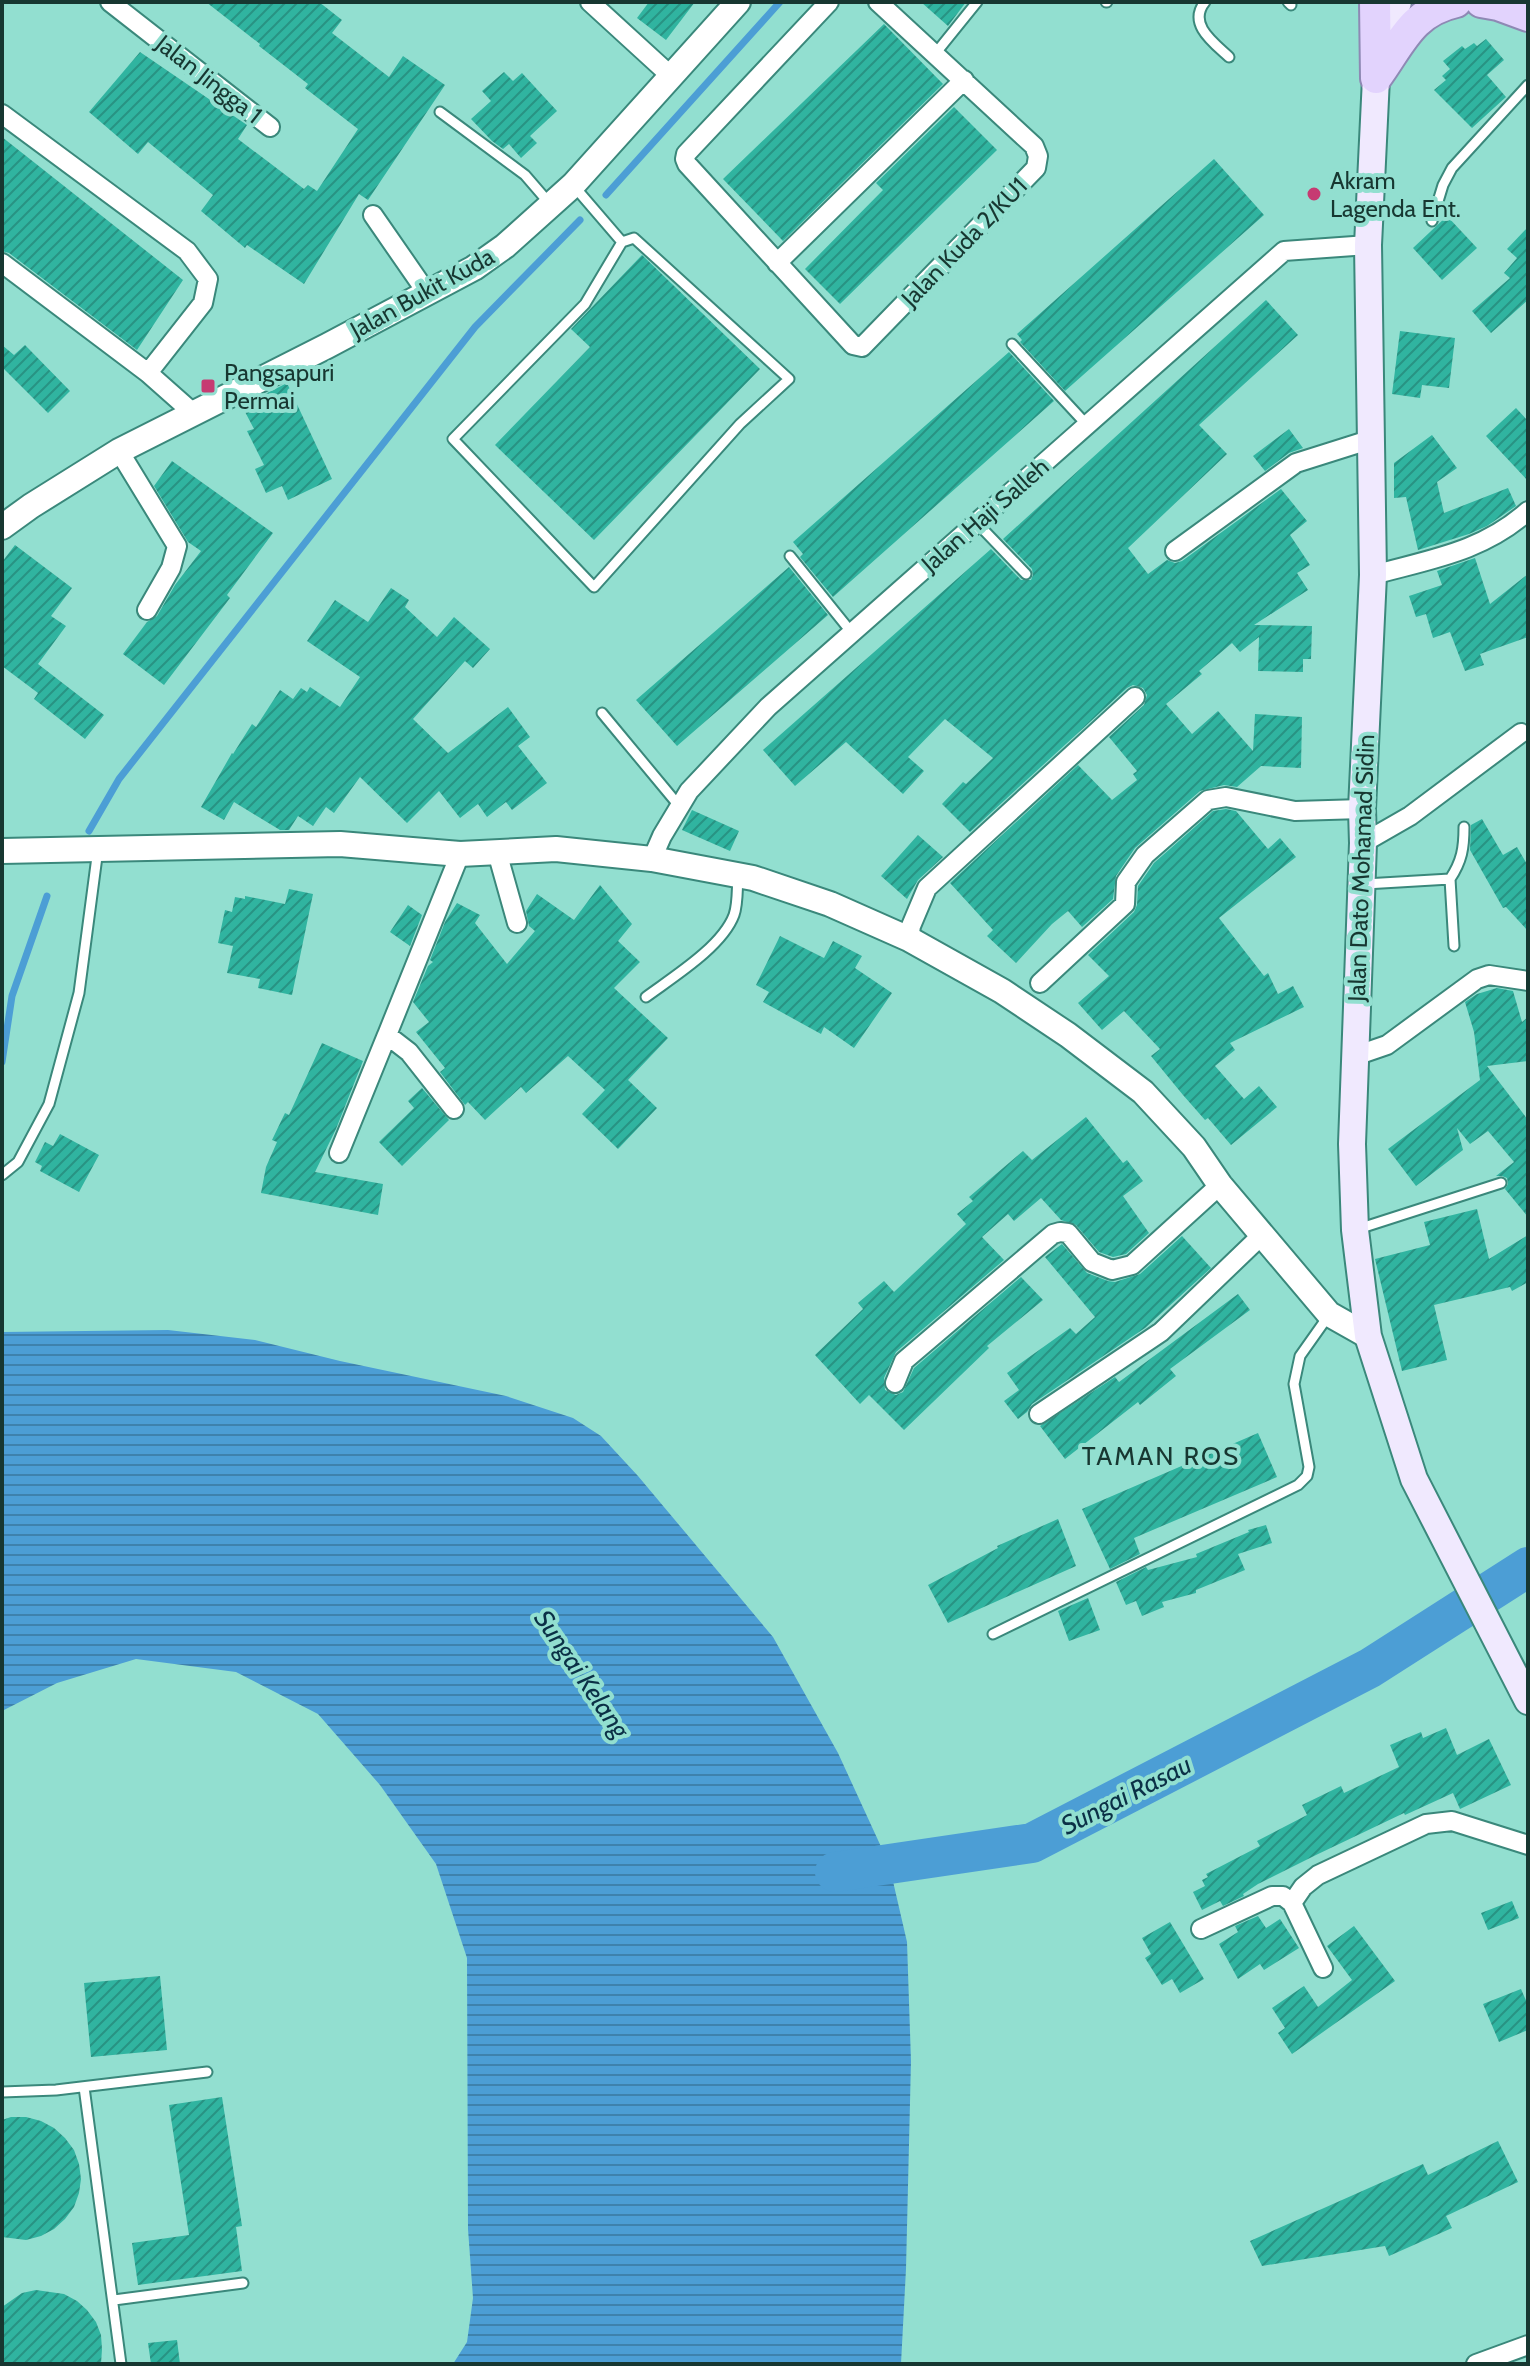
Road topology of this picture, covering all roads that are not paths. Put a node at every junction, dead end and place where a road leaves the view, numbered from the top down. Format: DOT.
graph roads {
  1 [pos="110,2"];
  2 [pos="590,2"];
  3 [pos="738,2"];
  4 [pos="829,2"];
  5 [pos="878,2"];
  6 [pos="977,2"];
  7 [pos="1205,2"];
  8 [pos="1375,2"];
  9 [pos="1398,2"];
  10 [pos="1456,2"];
  11 [pos="1481,2"];
  12 [pos="1528,16"];
  13 [pos="935,54"];
  14 [pos="1229,57"];
  15 [pos="672,77"];
  16 [pos="1376,78"];
  17 [pos="964,80"];
  18 [pos="1528,85"];
  19 [pos="440,112"];
  20 [pos="2,114"];
  21 [pos="270,127"];
  22 [pos="573,185"];
  23 [pos="550,205"];
  24 [pos="373,215"];
  25 [pos="1432,221"];
  26 [pos="622,242"];
  27 [pos="1368,245"];
  28 [pos="2,263"];
  29 [pos="777,263"];
  30 [pos="427,293"];
  31 [pos="1012,344"];
  32 [pos="148,373"];
  33 [pos="192,412"];
  34 [pos="1087,425"];
  35 [pos="1372,439"];
  36 [pos="119,451"];
  37 [pos="1528,511"];
  38 [pos="976,522"];
  39 [pos="2,527"];
  40 [pos="1175,551"];
  41 [pos="790,556"];
  42 [pos="1026,574"];
  43 [pos="1373,575"];
  44 [pos="147,610"];
  45 [pos="852,633"];
  46 [pos="1135,697"];
  47 [pos="602,713"];
  48 [pos="1521,733"];
  49 [pos="680,807"];
  50 [pos="1362,809"];
  51 [pos="1464,827"];
  52 [pos="1363,843"];
  53 [pos="98,849"];
  54 [pos="2,851"];
  55 [pos="497,852"];
  56 [pos="460,854"];
  57 [pos="652,859"];
  58 [pos="738,875"];
  59 [pos="1450,879"];
  60 [pos="1361,884"];
  61 [pos="517,923"];
  62 [pos="909,939"];
  63 [pos="1454,946"];
  64 [pos="1528,981"];
  65 [pos="1040,983"];
  66 [pos="646,997"];
  67 [pos="387,1035"];
  68 [pos="1355,1056"];
  69 [pos="454,1109"];
  70 [pos="339,1153"];
  71 [pos="2,1175"];
  72 [pos="1501,1183"];
  73 [pos="1220,1185"];
  74 [pos="1355,1230"];
  75 [pos="1263,1234"];
  76 [pos="1329,1314"];
  77 [pos="1368,1336"];
  78 [pos="895,1383"];
  79 [pos="1039,1414"];
  80 [pos="993,1634"];
  81 [pos="1528,1701"];
  82 [pos="1528,1845"];
  83 [pos="1292,1903"];
  84 [pos="1201,1929"];
  85 [pos="1323,1968"];
  86 [pos="207,2072"];
  87 [pos="84,2087"];
  88 [pos="2,2092"];
  89 [pos="243,2283"];
  90 [pos="114,2300"];
  91 [pos="1528,2345"];
  92 [pos="121,2364"];
  93 [pos="1476,2364"];
  1 -- 21 [label="street, Jalan Jingga 1"];
  2 -- 15 [label="street"];
  3 -- 15 [label="street, Jalan Bukit Kuda"];
  4 -- 29 [label="street"];
  5 -- 13 [label="street, Jalan Kuda 2/KU1"];
  6 -- 13 [label="lane"];
  7 -- 14 [label="lane"];
  8 -- 16 [label="main road"];
  9 -- 16 [label="main road, Jalan Dato Mohamad Sidin"];
  10 -- 16 [label="main road"];
  11 -- 12 [label="main road"];
  13 -- 17 [label="street, Jalan Kuda 2/KU1"];
  15 -- 22 [label="street, Jalan Bukit Kuda"];
  16 -- 27 [label="main road, Jalan Dato Mohamad Sidin"];
  17 -- 29 [label="street"];
  17 -- 29 [label="street, Jalan Kuda 2/KU1"];
  18 -- 25 [label="lane"];
  19 -- 23 [label="lane"];
  20 -- 32 [label="street"];
  22 -- 23 [label="street, Jalan Bukit Kuda"];
  22 -- 26 [label="lane"];
  23 -- 30 [label="street, Jalan Bukit Kuda"];
  24 -- 30 [label="street"];
  26 -- 26 [label="lane"];
  27 -- 34 [label="street, Jalan Haji Salleh"];
  27 -- 35 [label="main road, Jalan Dato Mohamad Sidin"];
  28 -- 32 [label="street"];
  30 -- 33 [label="street, Jalan Bukit Kuda"];
  31 -- 34 [label="lane"];
  32 -- 33 [label="street"];
  33 -- 36 [label="street, Jalan Bukit Kuda"];
  34 -- 38 [label="street, Jalan Haji Salleh"];
  35 -- 40 [label="street"];
  35 -- 43 [label="main road, Jalan Dato Mohamad Sidin"];
  36 -- 39 [label="street, Jalan Bukit Kuda"];
  36 -- 44 [label="street"];
  37 -- 43 [label="street"];
  38 -- 42 [label="lane"];
  38 -- 45 [label="street, Jalan Haji Salleh"];
  41 -- 45 [label="lane"];
  43 -- 50 [label="main road, Jalan Dato Mohamad Sidin"];
  45 -- 49 [label="street, Jalan Haji Salleh"];
  46 -- 62 [label="street"];
  47 -- 49 [label="lane"];
  48 -- 52 [label="street"];
  49 -- 57 [label="street, Jalan Haji Salleh"];
  50 -- 52 [label="main road, Jalan Dato Mohamad Sidin"];
  50 -- 65 [label="street"];
  51 -- 59 [label="lane"];
  52 -- 60 [label="main road, Jalan Dato Mohamad Sidin"];
  53 -- 54 [label="street"];
  53 -- 56 [label="street"];
  53 -- 71 [label="lane"];
  55 -- 56 [label="street"];
  55 -- 57 [label="street"];
  55 -- 61 [label="street"];
  56 -- 67 [label="street"];
  57 -- 58 [label="street"];
  58 -- 62 [label="street"];
  58 -- 66 [label="lane"];
  59 -- 60 [label="lane"];
  59 -- 63 [label="lane"];
  60 -- 68 [label="main road, Jalan Dato Mohamad Sidin"];
  62 -- 73 [label="street"];
  64 -- 68 [label="street"];
  67 -- 69 [label="street"];
  67 -- 70 [label="street"];
  68 -- 74 [label="main road, Jalan Dato Mohamad Sidin"];
  72 -- 74 [label="lane"];
  73 -- 75 [label="street"];
  73 -- 78 [label="street"];
  74 -- 77 [label="main road, Jalan Dato Mohamad Sidin"];
  75 -- 76 [label="street"];
  75 -- 79 [label="street"];
  76 -- 77 [label="street"];
  76 -- 80 [label="lane"];
  77 -- 81 [label="main road, Jalan Dato Mohamad Sidin"];
  82 -- 83 [label="street"];
  83 -- 84 [label="street"];
  83 -- 85 [label="street"];
  86 -- 87 [label="lane"];
  87 -- 88 [label="lane"];
  87 -- 90 [label="lane"];
  89 -- 90 [label="lane"];
  90 -- 92 [label="lane"];
  91 -- 93 [label="street"];
}
